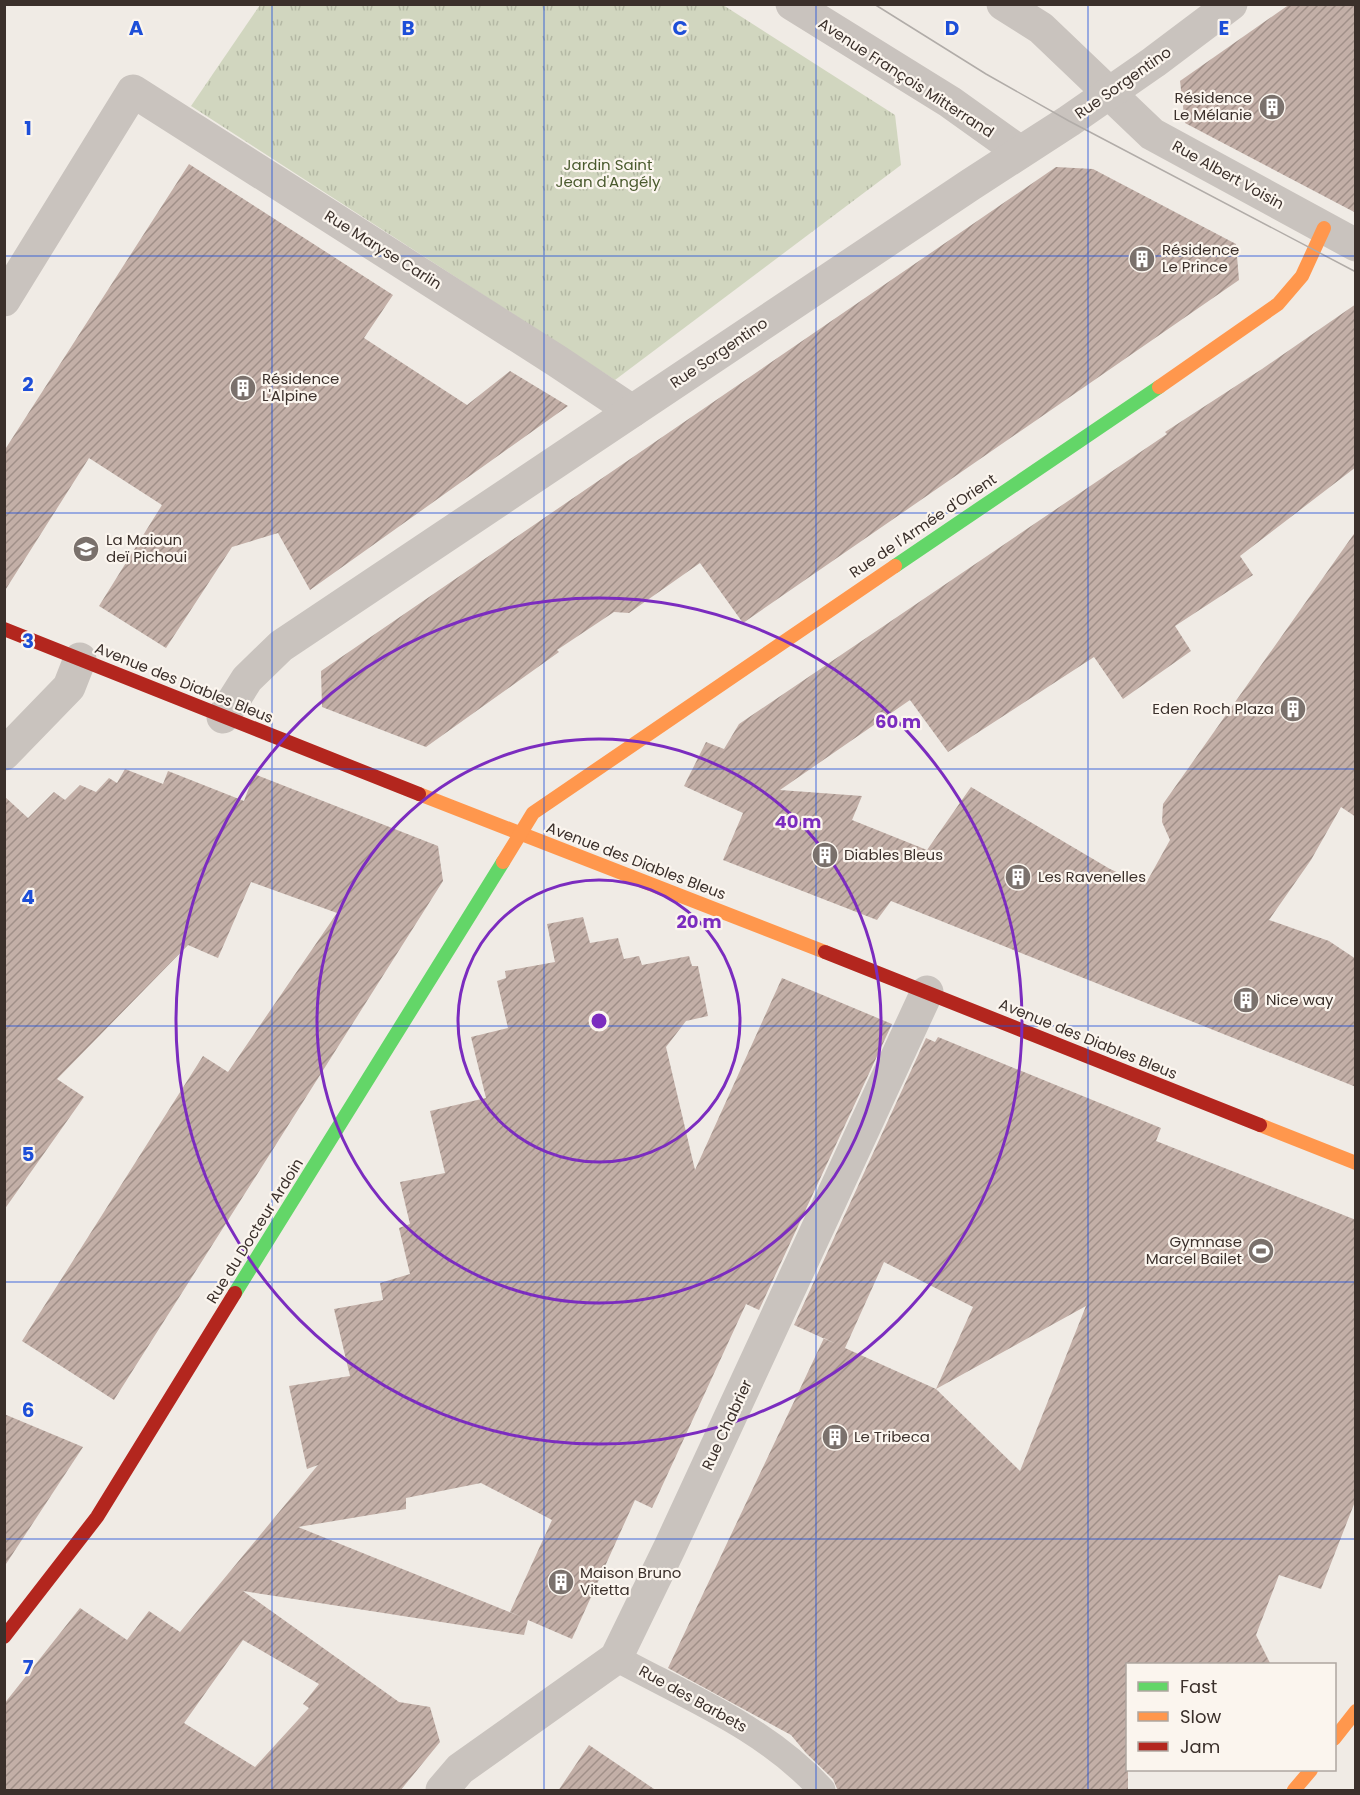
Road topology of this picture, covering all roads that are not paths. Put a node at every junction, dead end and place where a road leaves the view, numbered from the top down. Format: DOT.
graph roads {
  1 [pos="792,4"];
  2 [pos="1003,4"];
  3 [pos="1231,4"];
  4 [pos="1109,93"];
  5 [pos="1020,152"];
  6 [pos="1324,228"];
  7 [pos="1356,245"];
  8 [pos="4,300"];
  9 [pos="632,411"];
  10 [pos="4,629"];
  11 [pos="80,659"];
  12 [pos="223,717"];
  13 [pos="4,754"];
  14 [pos="521,834"];
  15 [pos="927,992"];
  16 [pos="1356,1163"];
  17 [pos="4,1637"];
  18 [pos="616,1658"];
  19 [pos="1356,1711"];
  20 [pos="1336,1737"];
  21 [pos="1310,1771"];
  22 [pos="442,1791"];
  23 [pos="822,1791"];
  24 [pos="1294,1791"];
  1 -- 5 [label="street, Avenue François Mitterrand"];
  2 -- 4 [label="street"];
  3 -- 4 [label="street, Rue Sorgentino"];
  4 -- 5 [label="street, Rue Sorgentino"];
  4 -- 6 [label="street, Rue Albert Voisin"];
  5 -- 9 [label="street, Rue Sorgentino"];
  6 -- 7 [label="street, Rue Albert Voisin"];
  6 -- 14 [label="street, Rue de l'Armée d'Orient"];
  8 -- 9 [label="street, Rue Maryse Carlin"];
  9 -- 12 [label="street, Rue Sorgentino"];
  10 -- 11 [label="street, Avenue des Diables Bleus"];
  11 -- 12 [label="street, Avenue des Diables Bleus"];
  11 -- 13 [label="street"];
  12 -- 14 [label="street, Avenue des Diables Bleus"];
  14 -- 15 [label="street, Avenue des Diables Bleus"];
  14 -- 17 [label="street, Rue du Docteur Ardoin"];
  15 -- 16 [label="street, Avenue des Diables Bleus"];
  15 -- 18 [label="street, Rue Chabrier"];
  18 -- 22 [label="street, Rue Chabrier"];
  18 -- 23 [label="lane, Rue des Barbets"];
  19 -- 20 [label="street"];
  21 -- 24 [label="street"];
}
